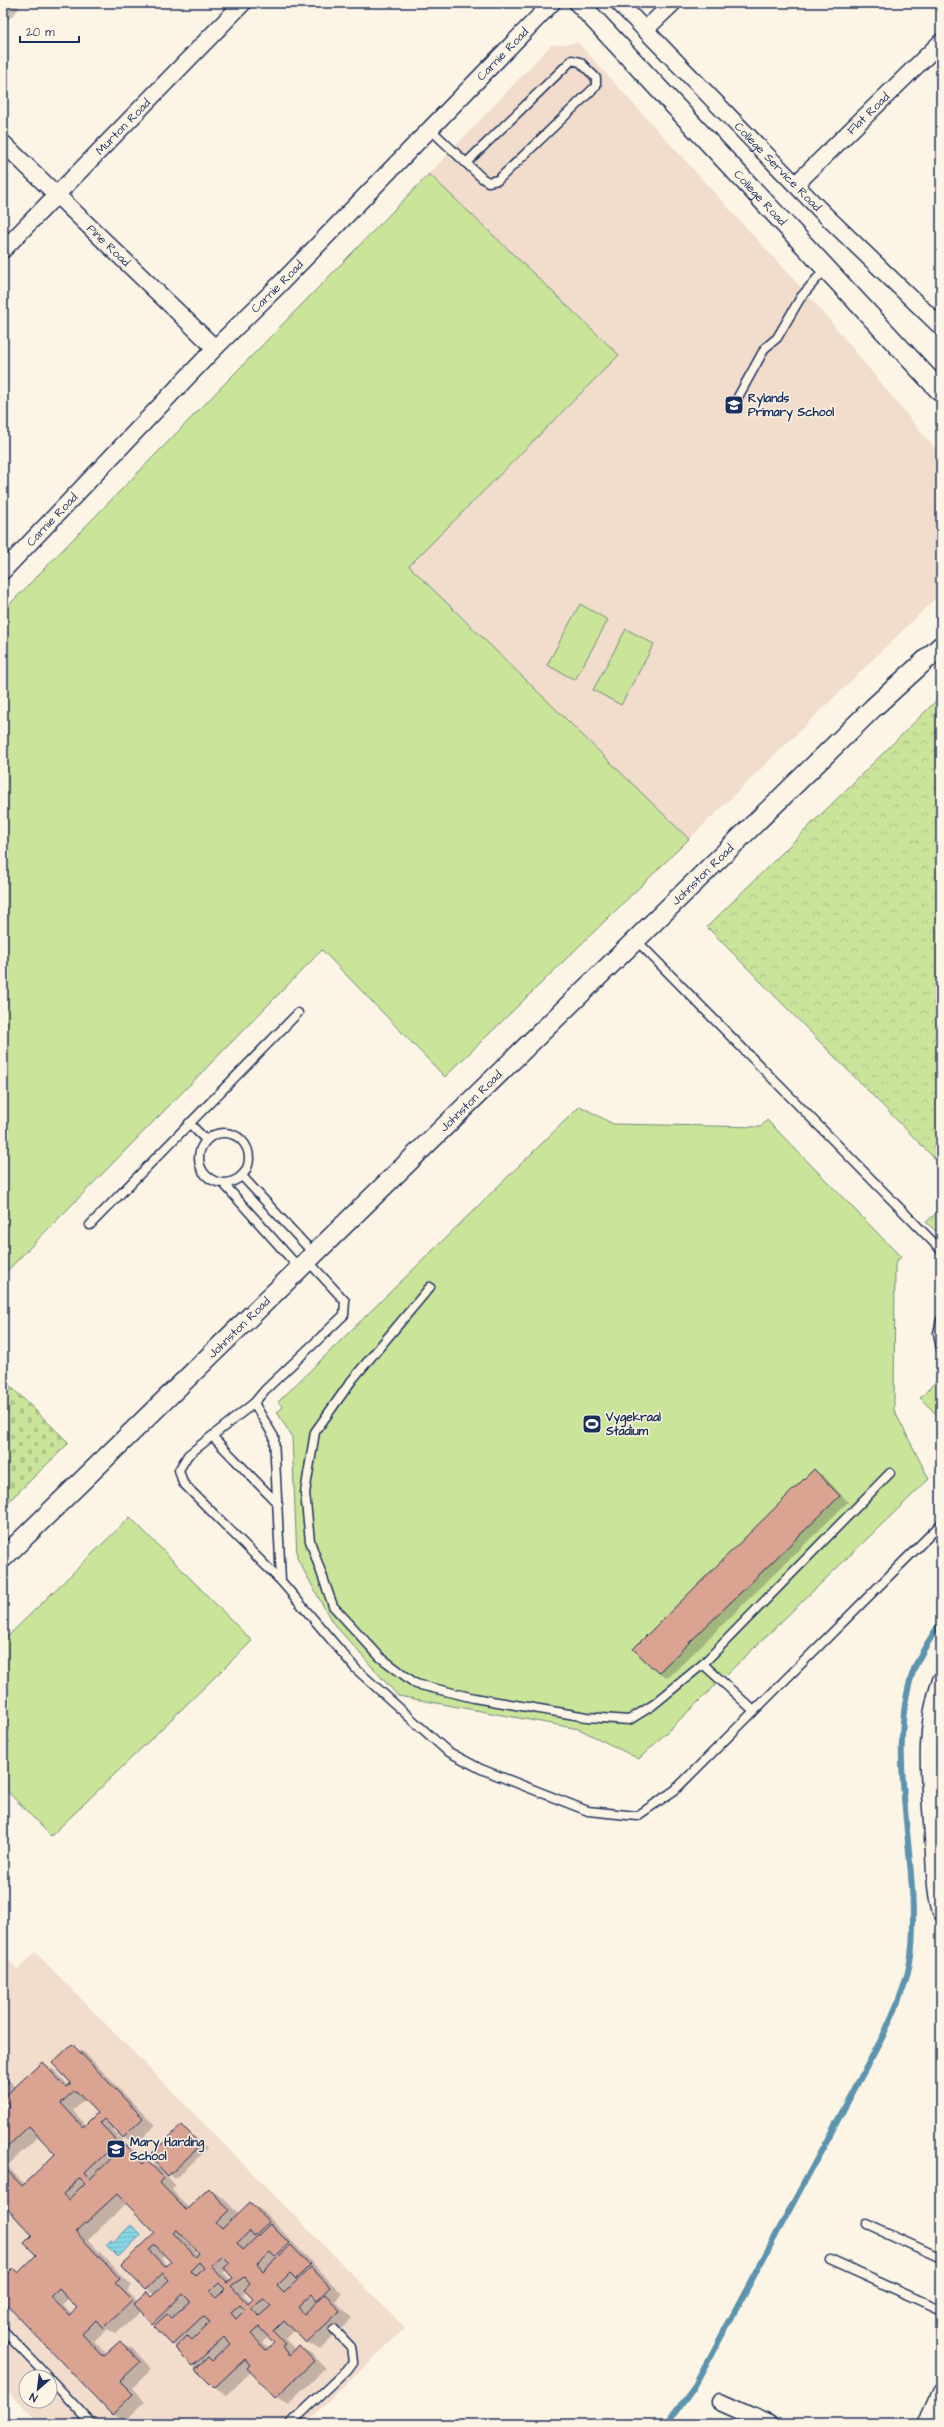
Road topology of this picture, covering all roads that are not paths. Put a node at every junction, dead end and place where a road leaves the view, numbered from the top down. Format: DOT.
graph roads {
  1 [pos="243,3"];
  2 [pos="552,3"];
  3 [pos="579,3"];
  4 [pos="619,3"];
  5 [pos="673,3"];
  6 [pos="645,30"];
  7 [pos="941,42"];
  8 [pos="430,129"];
  9 [pos="3,142"];
  10 [pos="466,163"];
  11 [pos="796,184"];
  12 [pos="57,195"];
  13 [pos="3,250"];
  14 [pos="825,269"];
  15 [pos="941,327"];
  16 [pos="215,348"];
  17 [pos="941,392"];
  18 [pos="738,396"];
  19 [pos="3,571"];
  20 [pos="941,646"];
  21 [pos="636,940"];
  22 [pos="298,1013"];
  23 [pos="189,1123"];
  24 [pos="206,1140"];
  25 [pos="242,1176"];
  26 [pos="224,1184"];
  27 [pos="90,1225"];
  28 [pos="941,1250"];
  29 [pos="307,1262"];
  30 [pos="430,1287"];
  31 [pos="941,1320"];
  32 [pos="941,1349"];
  33 [pos="254,1403"];
  34 [pos="212,1436"];
  35 [pos="890,1473"];
  36 [pos="278,1504"];
  37 [pos="941,1524"];
  38 [pos="3,1558"];
  39 [pos="281,1580"];
  40 [pos="703,1664"];
  41 [pos="941,1680"];
  42 [pos="753,1710"];
  43 [pos="941,1912"];
  44 [pos="866,2224"];
  45 [pos="941,2258"];
  46 [pos="830,2260"];
  47 [pos="941,2310"];
  48 [pos="334,2329"];
  49 [pos="3,2330"];
  50 [pos="40,2369"];
  51 [pos="58,2388"];
  52 [pos="941,2392"];
  53 [pos="720,2402"];
  54 [pos="92,2424"];
  55 [pos="290,2424"];
  56 [pos="769,2424"];
  57 [pos="927,2424"];
  1 -- 12 [label="street, Murton Road"];
  2 -- 8 [label="street, Carnie Road"];
  3 -- 14 [label="street, College Road"];
  4 -- 6 [label="street, College Service Road"];
  5 -- 6 [label="street"];
  6 -- 11 [label="street, College Service Road"];
  7 -- 11 [label="street, Flat Road"];
  8 -- 10 [label="lane"];
  8 -- 16 [label="street, Carnie Road"];
  9 -- 12 [label="street, Pine Road"];
  10 -- 10 [label="lane"];
  11 -- 15 [label="street, College Service Road"];
  12 -- 13 [label="street, Murton Road"];
  12 -- 16 [label="street, Pine Road"];
  14 -- 17 [label="street, College Road"];
  14 -- 18 [label="lane"];
  16 -- 19 [label="street, Carnie Road"];
  20 -- 21 [label="street, Johnston Road"];
  21 -- 28 [label="lane"];
  21 -- 29 [label="street, Johnston Road"];
  22 -- 23 [label="lane"];
  23 -- 24 [label="lane"];
  23 -- 27 [label="lane"];
  24 -- 25 [label="lane"];
  24 -- 26 [label="lane"];
  25 -- 26 [label="lane"];
  25 -- 29 [label="lane"];
  26 -- 29 [label="lane"];
  29 -- 33 [label="lane"];
  29 -- 38 [label="street, Johnston Road"];
  30 -- 40 [label="lane"];
  31 -- 32 [label="lane"];
  33 -- 34 [label="lane"];
  33 -- 36 [label="lane"];
  34 -- 36 [label="lane"];
  34 -- 39 [label="lane"];
  35 -- 40 [label="lane"];
  36 -- 39 [label="lane"];
  37 -- 42 [label="lane"];
  39 -- 42 [label="lane"];
  40 -- 42 [label="lane"];
  41 -- 43 [label="street"];
  44 -- 45 [label="lane"];
  46 -- 47 [label="lane"];
  48 -- 55 [label="lane"];
  49 -- 50 [label="lane"];
  51 -- 54 [label="lane"];
  52 -- 57 [label="street"];
  53 -- 56 [label="street"];
}
